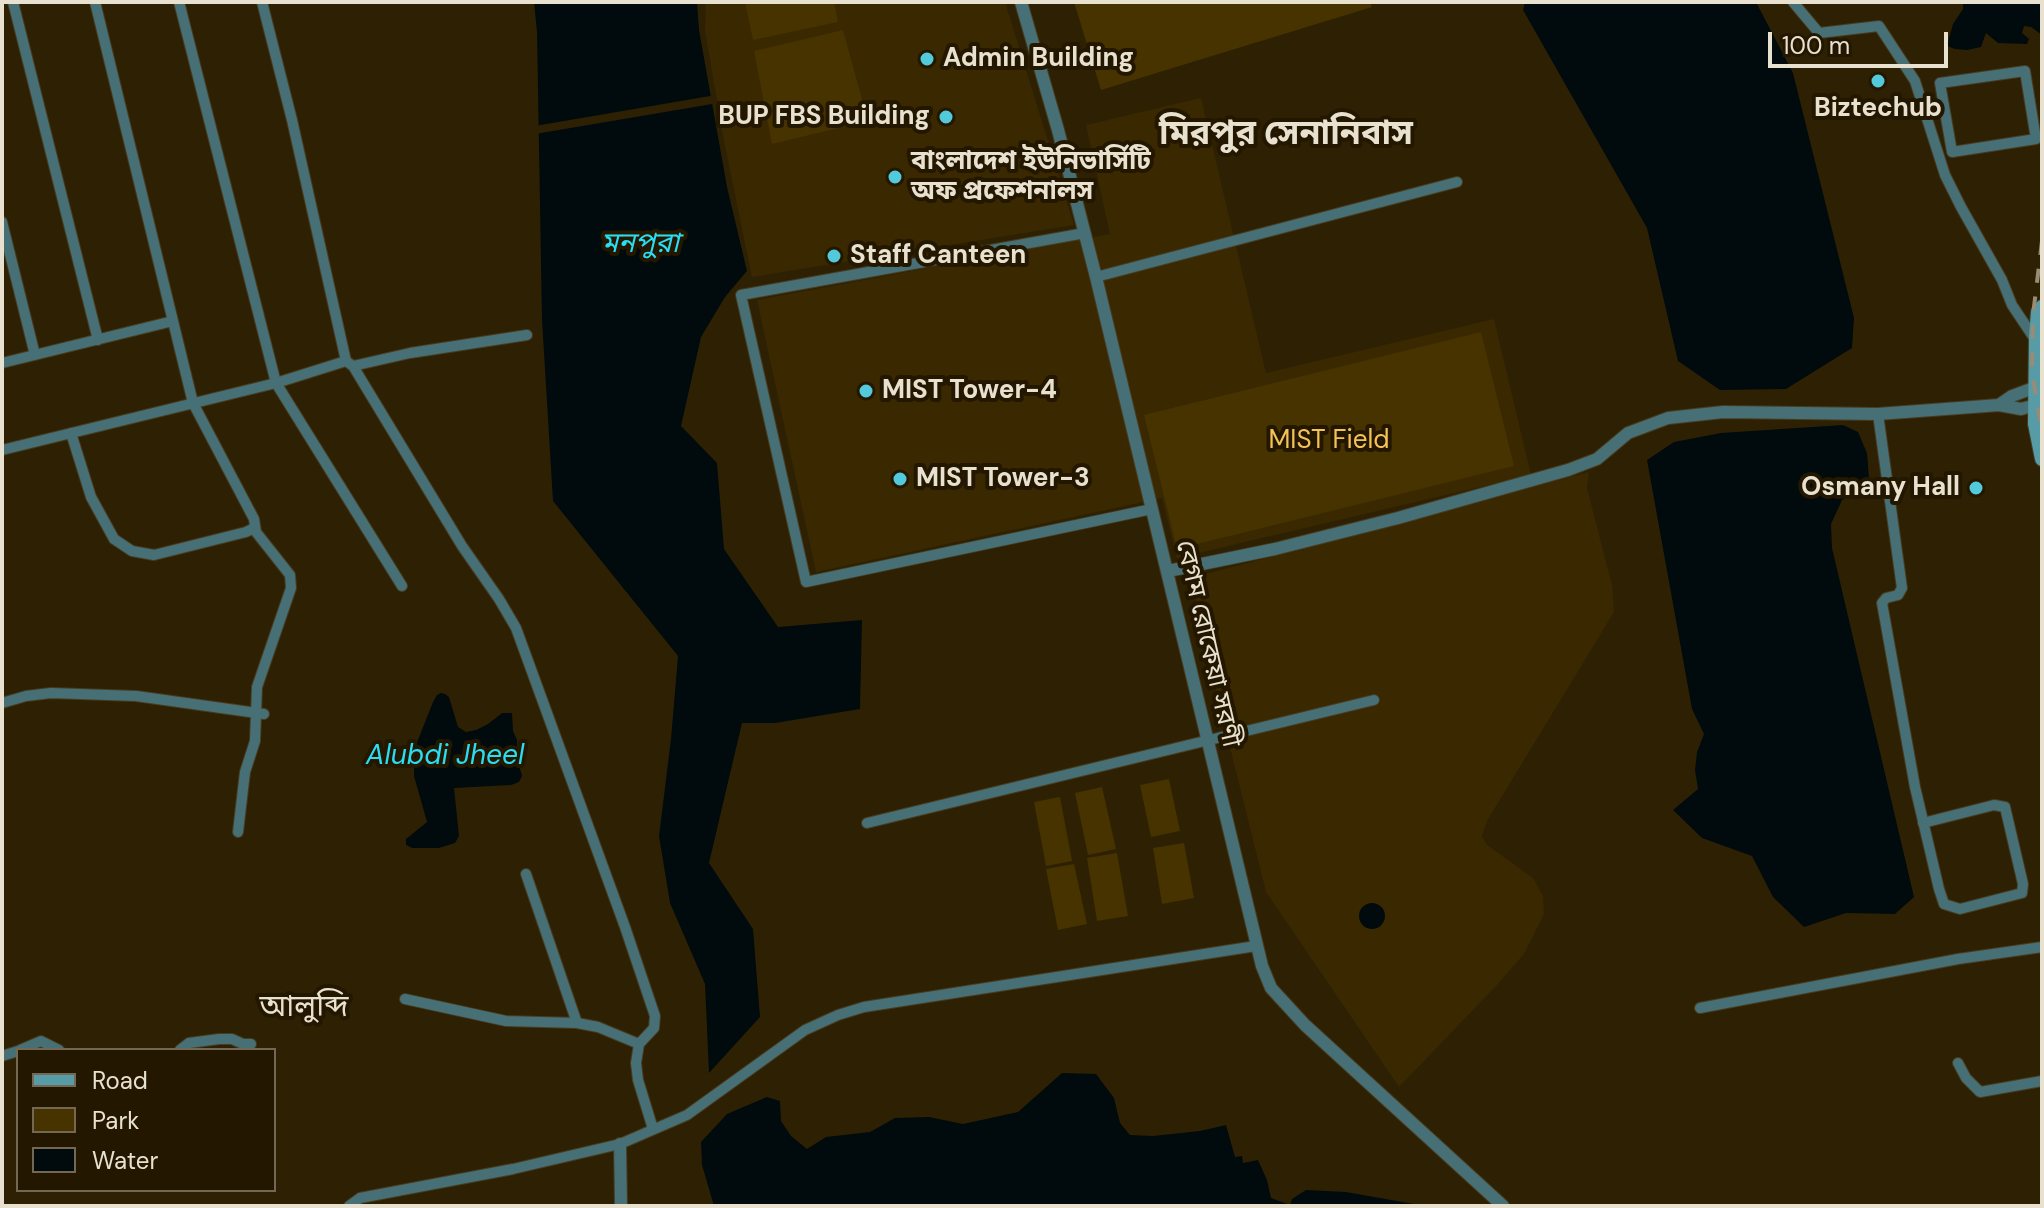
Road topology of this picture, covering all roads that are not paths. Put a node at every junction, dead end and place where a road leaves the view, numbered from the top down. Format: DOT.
graph roads {
  1 [pos="13,2"];
  2 [pos="95,2"];
  3 [pos="179,2"];
  4 [pos="262,2"];
  5 [pos="1021,2"];
  6 [pos="1793,2"];
  7 [pos="1946,119"];
  8 [pos="1928,123"];
  9 [pos="1457,182"];
  10 [pos="2,222"];
  11 [pos="1085,233"];
  12 [pos="1096,277"];
  13 [pos="2042,307"];
  14 [pos="173,321"];
  15 [pos="527,335"];
  16 [pos="98,340"];
  17 [pos="2036,341"];
  18 [pos="35,355"];
  19 [pos="2,363"];
  20 [pos="350,364"];
  21 [pos="276,383"];
  22 [pos="2039,386"];
  23 [pos="193,403"];
  24 [pos="2039,404"];
  25 [pos="1999,405"];
  26 [pos="1878,414"];
  27 [pos="71,433"];
  28 [pos="2,450"];
  29 [pos="2042,459"];
  30 [pos="1152,509"];
  31 [pos="254,528"];
  32 [pos="1168,571"];
  33 [pos="402,586"];
  34 [pos="1374,700"];
  35 [pos="2,703"];
  36 [pos="260,713"];
  37 [pos="1207,741"];
  38 [pos="867,823"];
  39 [pos="1923,823"];
  40 [pos="238,832"];
  41 [pos="526,874"];
  42 [pos="1256,946"];
  43 [pos="2042,947"];
  44 [pos="405,999"];
  45 [pos="1700,1008"];
  46 [pos="577,1023"];
  47 [pos="251,1044"];
  48 [pos="639,1044"];
  49 [pos="24,1048"];
  50 [pos="55,1048"];
  51 [pos="183,1048"];
  52 [pos="1958,1063"];
  53 [pos="2042,1081"];
  54 [pos="653,1129"];
  55 [pos="620,1144"];
  56 [pos="349,1206"];
  57 [pos="621,1206"];
  58 [pos="1503,1206"];
  1 -- 16 [label="street"];
  2 -- 14 [label="street"];
  3 -- 21 [label="street"];
  4 -- 20 [label="street"];
  5 -- 11 [label="street, বেগম রোকেয়া সরণী"];
  6 -- 8 [label="street"];
  7 -- 7 [label="street"];
  7 -- 8 [label="street"];
  8 -- 17 [label="street"];
  9 -- 12 [label="street"];
  10 -- 18 [label="street"];
  11 -- 12 [label="street, বেগম রোকেয়া সরণী"];
  11 -- 30 [label="street"];
  12 -- 30 [label="street, বেগম রোকেয়া সরণী"];
  13 -- 17 [label="main road"];
  14 -- 16 [label="street"];
  14 -- 23 [label="street"];
  15 -- 20 [label="street"];
  16 -- 18 [label="street"];
  17 -- 22 [label="main road"];
  18 -- 19 [label="street"];
  20 -- 21 [label="street"];
  20 -- 48 [label="street"];
  21 -- 23 [label="street"];
  21 -- 33 [label="street"];
  22 -- 24 [label="main road"];
  22 -- 25 [label="street"];
  23 -- 27 [label="street"];
  23 -- 31 [label="street"];
  24 -- 25 [label="street"];
  24 -- 29 [label="main road"];
  25 -- 26 [label="street"];
  26 -- 32 [label="street"];
  26 -- 39 [label="street"];
  27 -- 28 [label="street"];
  27 -- 31 [label="street"];
  30 -- 32 [label="street, বেগম রোকেয়া সরণী"];
  31 -- 36 [label="street"];
  32 -- 37 [label="street, বেগম রোকেয়া সরণী"];
  34 -- 37 [label="street"];
  35 -- 36 [label="street"];
  36 -- 40 [label="street"];
  37 -- 38 [label="street"];
  37 -- 42 [label="street, বেগম রোকেয়া সরণী"];
  39 -- 39 [label="street"];
  41 -- 46 [label="street"];
  42 -- 54 [label="street"];
  42 -- 58 [label="street, বেগম রোকেয়া সরণী"];
  43 -- 45 [label="street"];
  44 -- 46 [label="street"];
  46 -- 48 [label="street"];
  47 -- 51 [label="street"];
  48 -- 54 [label="street"];
  49 -- 50 [label="street"];
  52 -- 53 [label="street"];
  54 -- 55 [label="street"];
  55 -- 56 [label="street"];
  55 -- 57 [label="street"];
}
